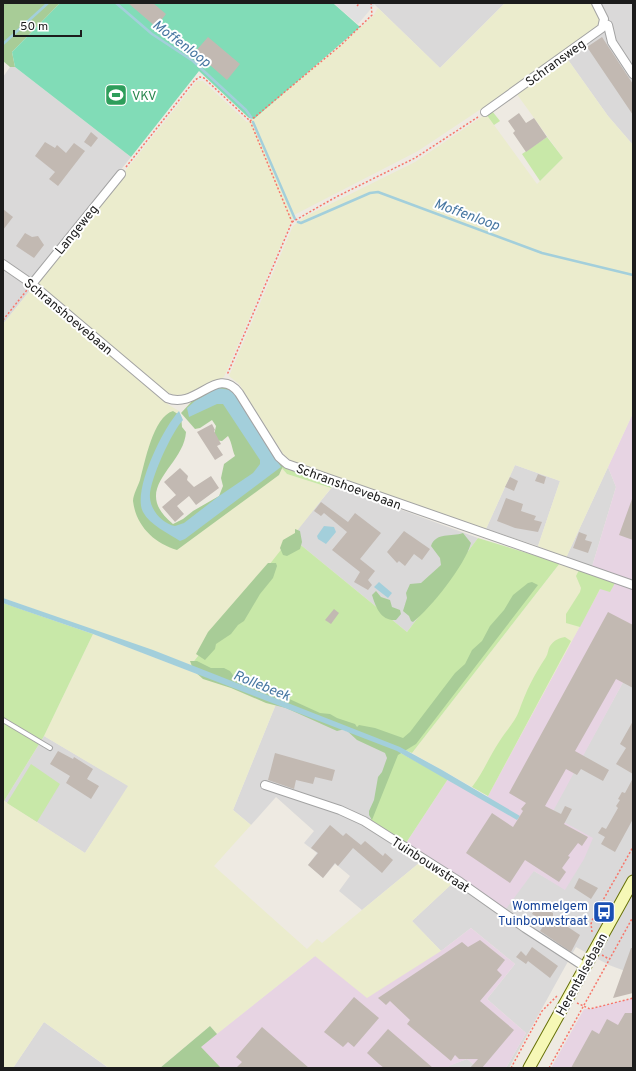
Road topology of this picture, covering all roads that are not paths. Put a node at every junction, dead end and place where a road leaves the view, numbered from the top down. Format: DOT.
graph roads {
  1 [pos="596,3"];
  2 [pos="604,24"];
  3 [pos="633,74"];
  4 [pos="485,112"];
  5 [pos="120,174"];
  6 [pos="3,264"];
  7 [pos="32,284"];
  8 [pos="633,585"];
  9 [pos="3,720"];
  10 [pos="50,748"];
  11 [pos="264,785"];
  12 [pos="633,881"];
  13 [pos="585,968"];
  14 [pos="529,1068"];
  1 -- 2 [label="street"];
  2 -- 3 [label="street"];
  2 -- 4 [label="street, Schransweg"];
  5 -- 7 [label="street, Langeweg"];
  6 -- 7 [label="street, Schranshoevebaan"];
  7 -- 8 [label="street, Schranshoevebaan"];
  9 -- 10 [label="lane"];
  11 -- 13 [label="street, Tuinbouwstraat"];
  12 -- 13 [label="main road, Herentalsebaan"];
  13 -- 14 [label="main road, Herentalsebaan"];
}
